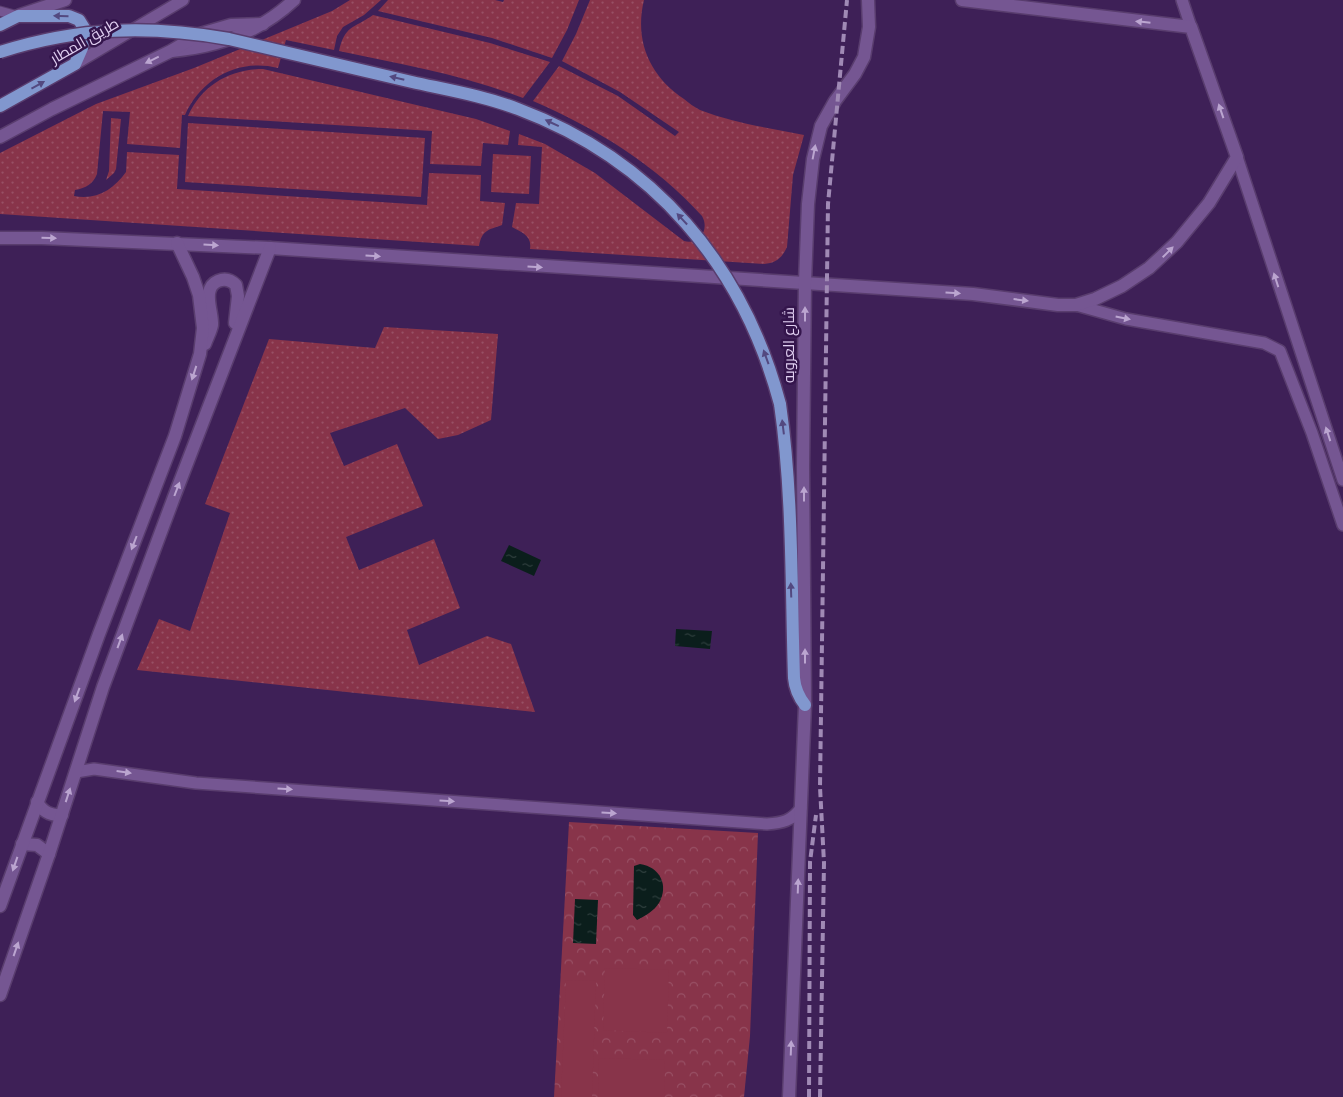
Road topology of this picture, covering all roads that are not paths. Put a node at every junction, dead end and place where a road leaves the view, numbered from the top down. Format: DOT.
graph roads {
  1 [pos="44,0"];
  2 [pos="65,0"];
  3 [pos="183,0"];
  4 [pos="294,0"];
  5 [pos="868,0"];
  6 [pos="962,0"];
  7 [pos="1182,0"];
  8 [pos="0,11"];
  9 [pos="18,16"];
  10 [pos="0,24"];
  11 [pos="1191,28"];
  12 [pos="0,52"];
  13 [pos="75,64"];
  14 [pos="0,106"];
  15 [pos="0,136"];
  16 [pos="1237,157"];
  17 [pos="0,238"];
  18 [pos="177,243"];
  19 [pos="270,248"];
  20 [pos="805,282"];
  21 [pos="1076,305"];
  22 [pos="1295,339"];
  23 [pos="233,341"];
  24 [pos="1280,351"];
  25 [pos="200,354"];
  26 [pos="1319,408"];
  27 [pos="1304,412"];
  28 [pos="1343,480"];
  29 [pos="1343,525"];
  30 [pos="805,705"];
  31 [pos="76,772"];
  32 [pos="37,802"];
  33 [pos="801,808"];
  34 [pos="62,815"];
  35 [pos="22,844"];
  36 [pos="49,854"];
  37 [pos="0,906"];
  38 [pos="0,995"];
  39 [pos="789,1097"];
  1 -- 9 [label="street"];
  2 -- 9 [label="main road"];
  3 -- 13 [label="street, طريق المطار"];
  4 -- 15 [label="main road, one-way"];
  20 -- 5 [label="main road, شارع العروبه, one-way"];
  11 -- 6 [label="main road, one-way"];
  7 -- 11 [label="street"];
  8 -- 9 [label="street"];
  9 -- 10 [label="main road"];
  13 -- 9 [label="main road, one-way"];
  16 -- 11 [label="main road, one-way"];
  30 -- 12 [label="main road, one-way, bridge"];
  14 -- 13 [label="main road, طريق المطار, one-way"];
  21 -- 16 [label="main road, one-way"];
  22 -- 16 [label="street, one-way"];
  17 -- 18 [label="main road, one-way"];
  18 -- 19 [label="main road, one-way"];
  18 -- 25 [label="main road"];
  19 -- 20 [label="main road, one-way"];
  19 -- 23 [label="main road"];
  20 -- 21 [label="main road, one-way"];
  30 -- 20 [label="main road, شارع العروبه, one-way"];
  21 -- 24 [label="street, one-way"];
  22 -- 24 [label="street"];
  22 -- 26 [label="street"];
  23 -- 25 [label="main road"];
  31 -- 23 [label="main road, one-way"];
  24 -- 27 [label="street"];
  25 -- 32 [label="main road, one-way"];
  26 -- 27 [label="street"];
  28 -- 26 [label="street, one-way"];
  27 -- 29 [label="street"];
  30 -- 33 [label="main road, شارع العروبه"];
  31 -- 33 [label="street, one-way"];
  34 -- 31 [label="main road, one-way"];
  32 -- 34 [label="main road"];
  32 -- 35 [label="main road"];
  39 -- 33 [label="main road, شارع العروبه, one-way"];
  34 -- 36 [label="main road"];
  35 -- 36 [label="main road"];
  35 -- 37 [label="main road, one-way"];
  38 -- 36 [label="main road, one-way"];
}
